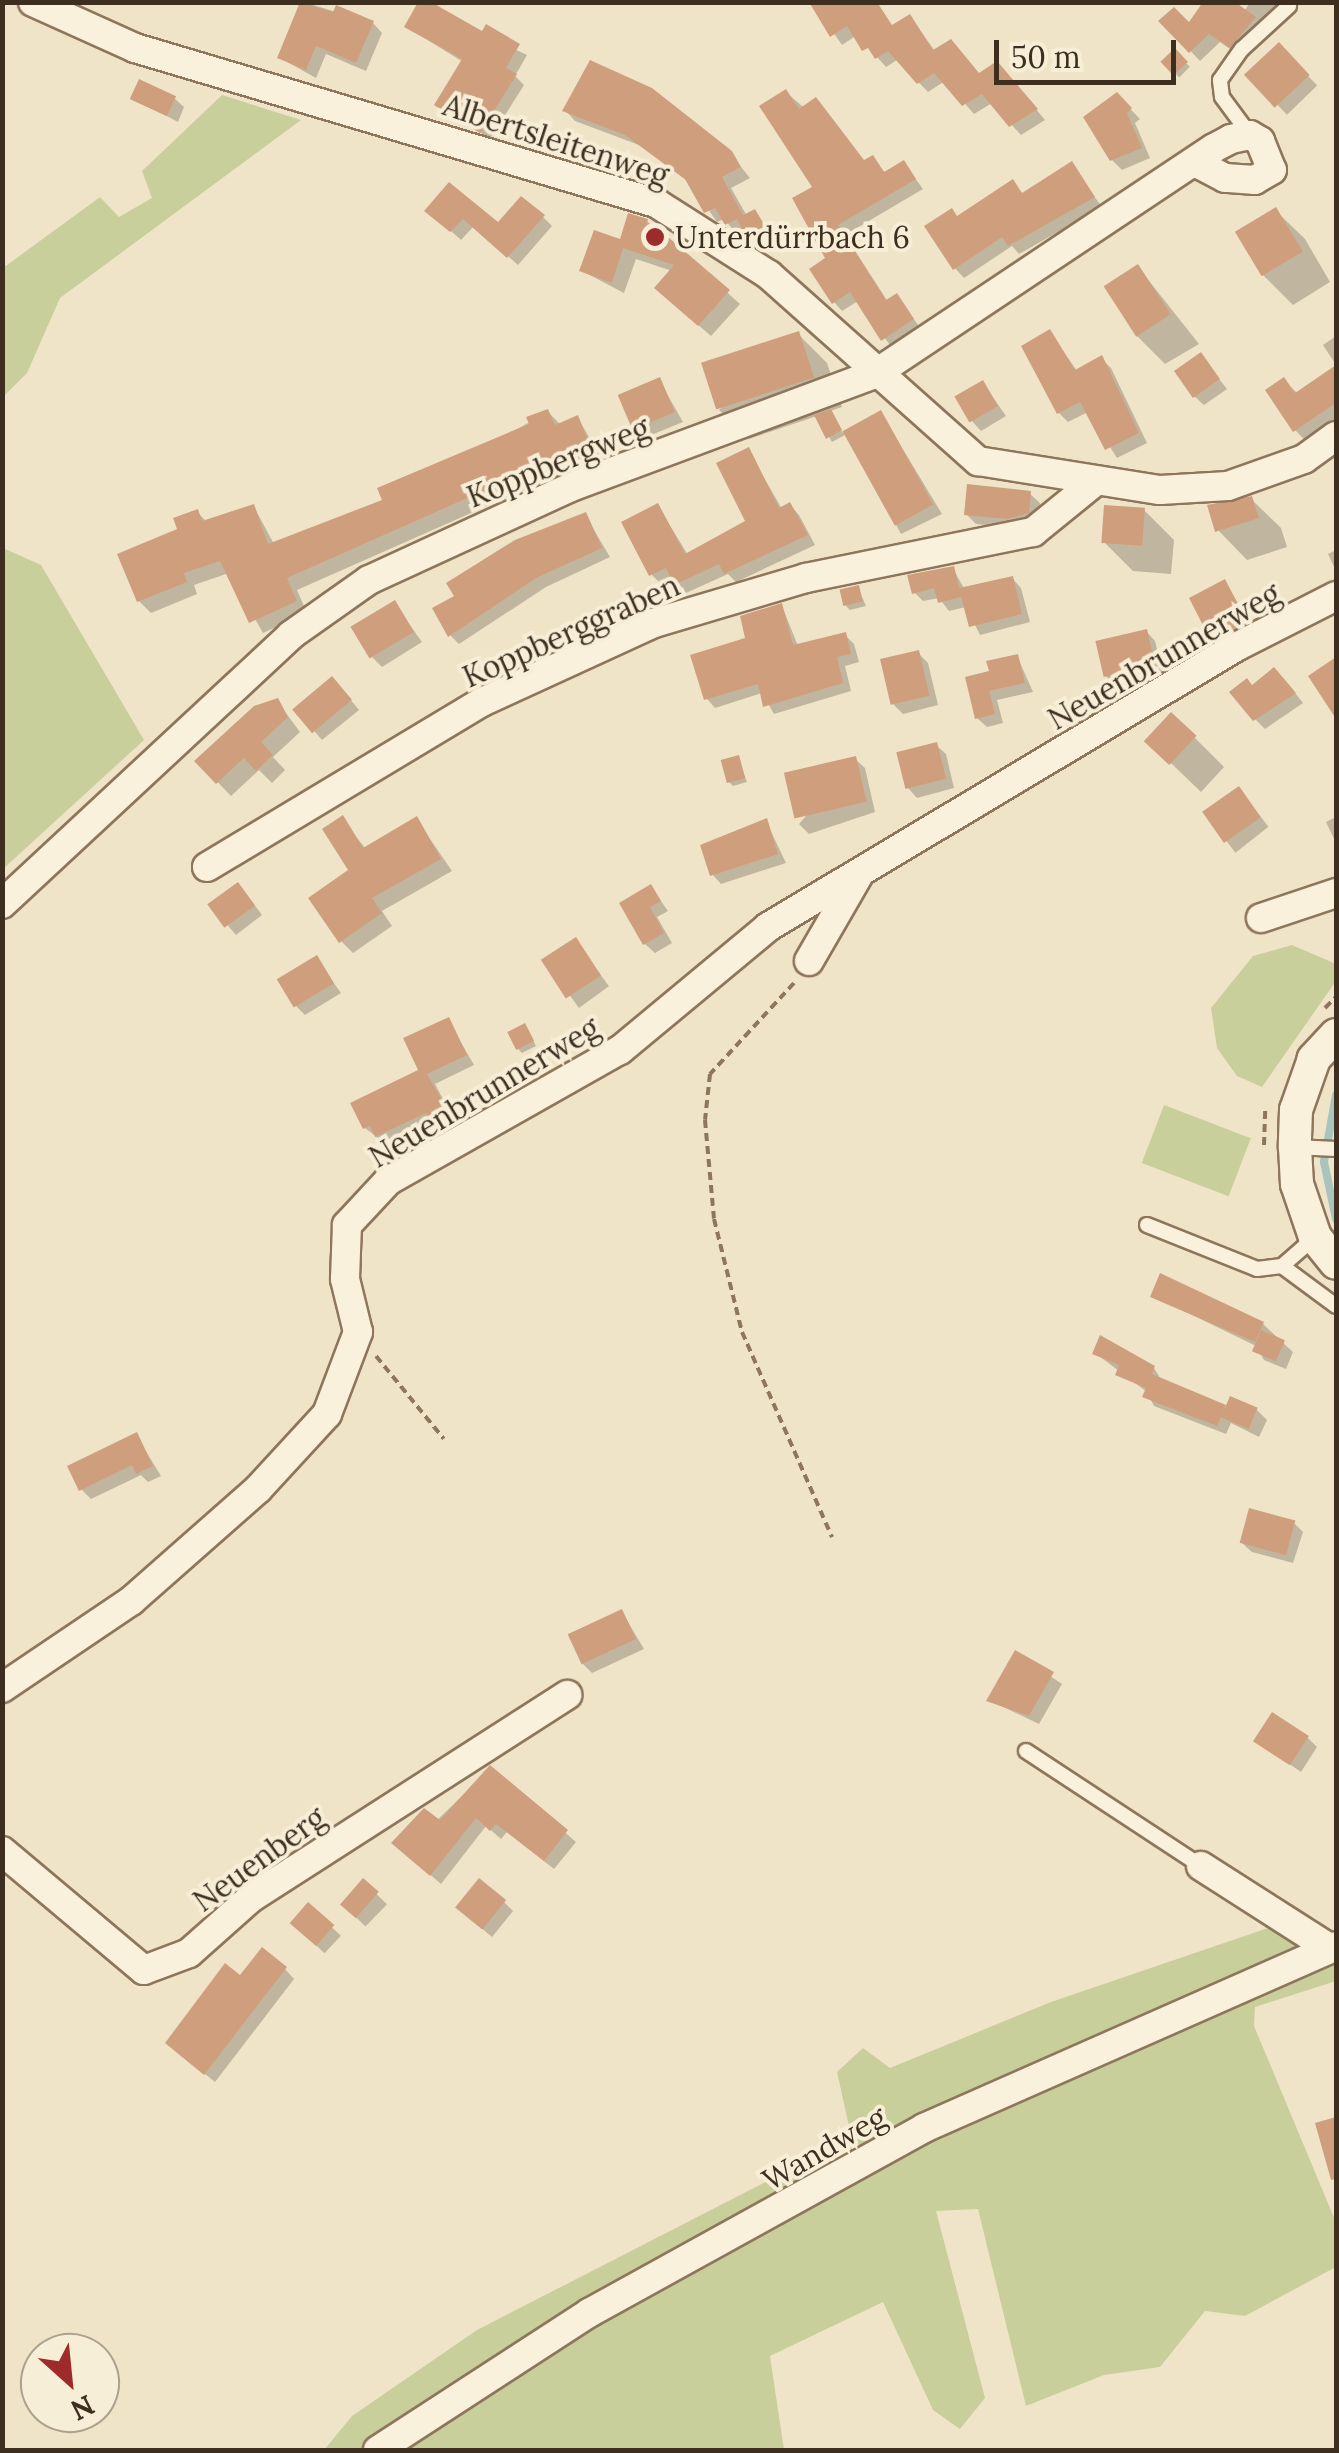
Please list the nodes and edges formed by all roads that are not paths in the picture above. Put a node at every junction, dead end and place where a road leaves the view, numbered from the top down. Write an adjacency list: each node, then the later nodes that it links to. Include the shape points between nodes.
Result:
1 (33, 2): 5 (street, Albertsleitenweg, via 135,48 656,203 769,275)
2 (1289, 6): 3 (lane, via 1242,49 1220,80 1222,98)
3 (1250, 135): 4 (street, Koppbergweg, via 1231,138); 4 (street, via 1272,158 1272,170 1255,180 1212,174)
4 (1194, 162): 5 (street, Koppbergweg)
5 (875, 374): 7 (street, Albertsleitenweg, via 978,461); 12 (street, Koppbergweg, via 570,487 369,580 291,635)
6 (1336, 436): 7 (street, Albertsleitenweg, via 1304,459 1228,486 1160,490)
7 (1096, 481): 9 (street, Koppberggraben, via 1033,532 824,574 654,623 482,702)
8 (1336, 596): 10 (street, Neuenbrunnerweg, via 1236,647)
9 (207, 866)
10 (861, 870): 14 (street); 22 (street, Neuenbrunnerweg, via 768,927 620,1050 388,1181 347,1226 345,1279 358,1332 327,1414 258,1489 131,1600)
11 (1336, 893): 13 (street)
12 (2, 904)
13 (1262, 918)
14 (808, 961)
15 (1336, 1035): 16 (street, via 1308,1076 1296,1110)
16 (1318, 1148): 18 (street, via 1297,1184)
17 (1147, 1225): 20 (lane, via 1257,1269)
18 (1315, 1237): 19 (street); 20 (lane)
19 (1336, 1264)
20 (1282, 1266): 21 (lane)
21 (1336, 1306)
22 (2, 1688)
23 (567, 1694): 25 (street, Neuenberg, via 250,1898 189,1953 144,1970)
24 (1026, 1751): 26 (lane)
25 (2, 1851)
26 (1200, 1866): 27 (street, Wandweg)
27 (1333, 1947): 28 (street, Wandweg, via 924,2128 589,2313)
28 (378, 2450)

